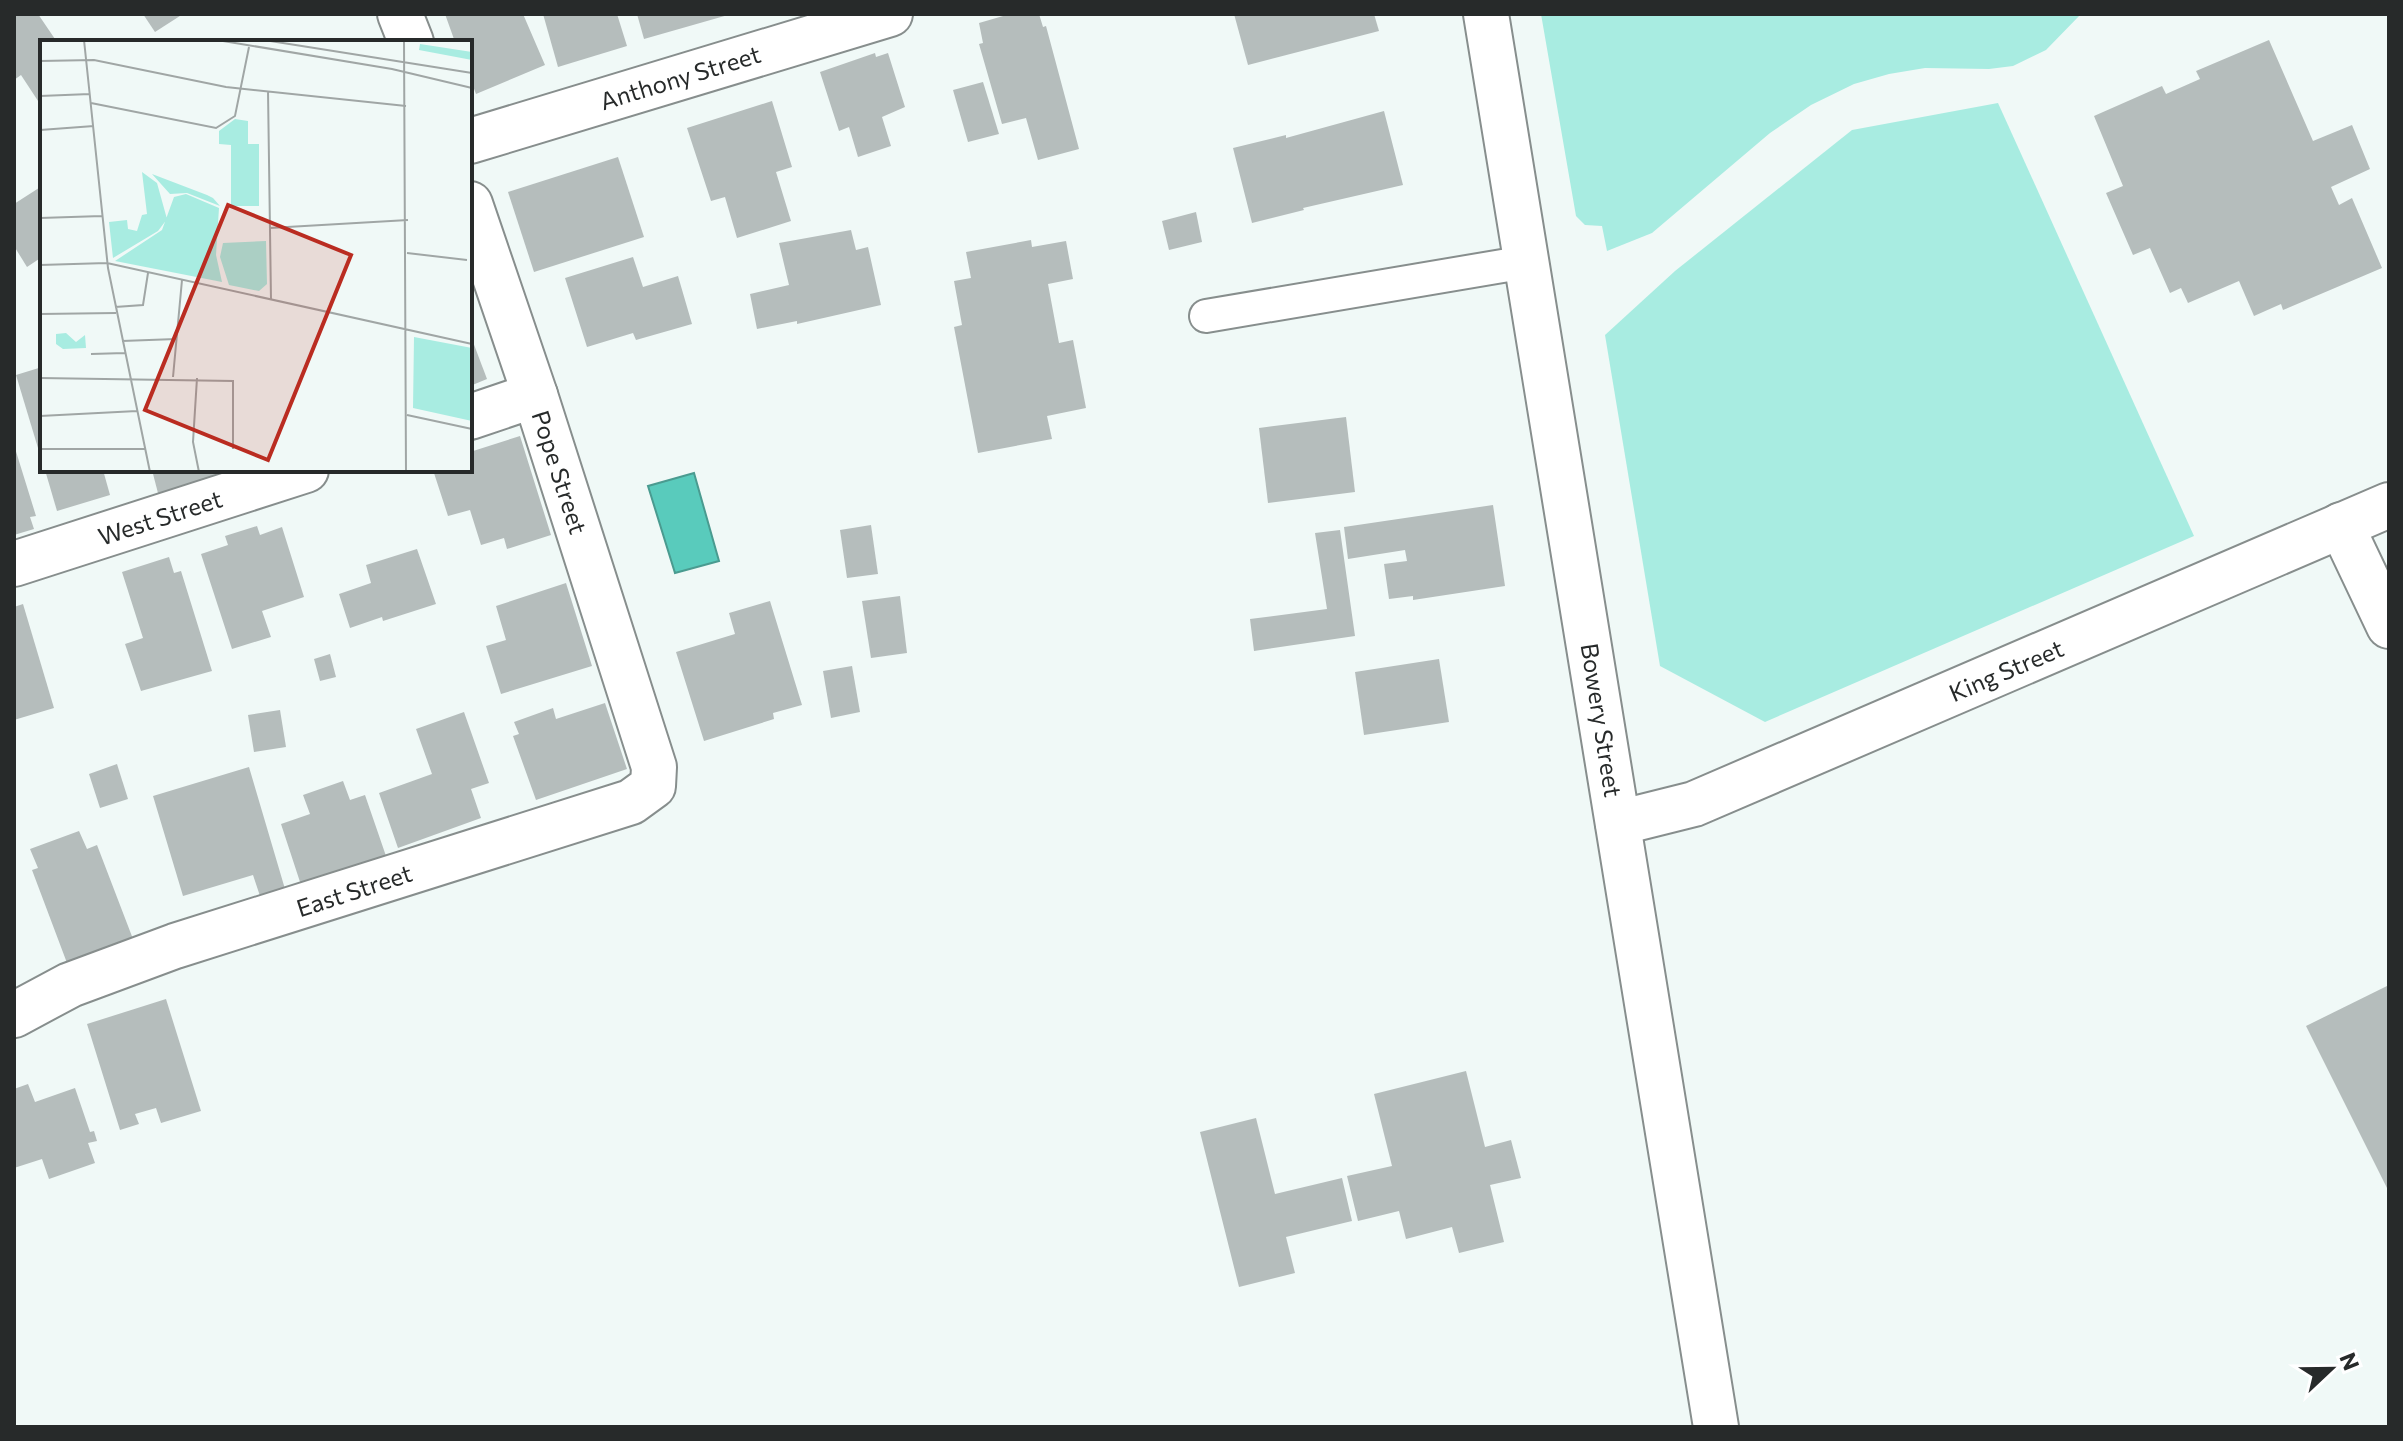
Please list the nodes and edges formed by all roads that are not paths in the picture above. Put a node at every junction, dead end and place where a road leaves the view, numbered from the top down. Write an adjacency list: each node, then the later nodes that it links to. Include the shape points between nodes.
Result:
1 (400, 14): 5 (street)
2 (890, 14): 4 (street, Anthony Street)
3 (1486, 14): 8 (street, Bowery Street)
4 (842, 21): 6 (street, Anthony Street)
5 (410, 40)
6 (472, 140)
7 (472, 210): 10 (street, Pope Street)
8 (1526, 262): 9 (lane); 18 (street, Bowery Street)
9 (1206, 316)
10 (535, 395): 11 (street); 17 (street, Pope Street)
11 (472, 416)
12 (300, 472): 15 (street, West Street)
13 (2389, 505): 14 (street, King Street)
14 (2341, 525): 16 (street); 18 (street, King Street, via 1694,804)
15 (14, 564)
16 (2389, 626)
17 (646, 742): 19 (street, East Street, via 653,786 631,802 175,946 70,985)
18 (1618, 823): 20 (street, Bowery Street)
19 (14, 1015)
20 (1716, 1427)

